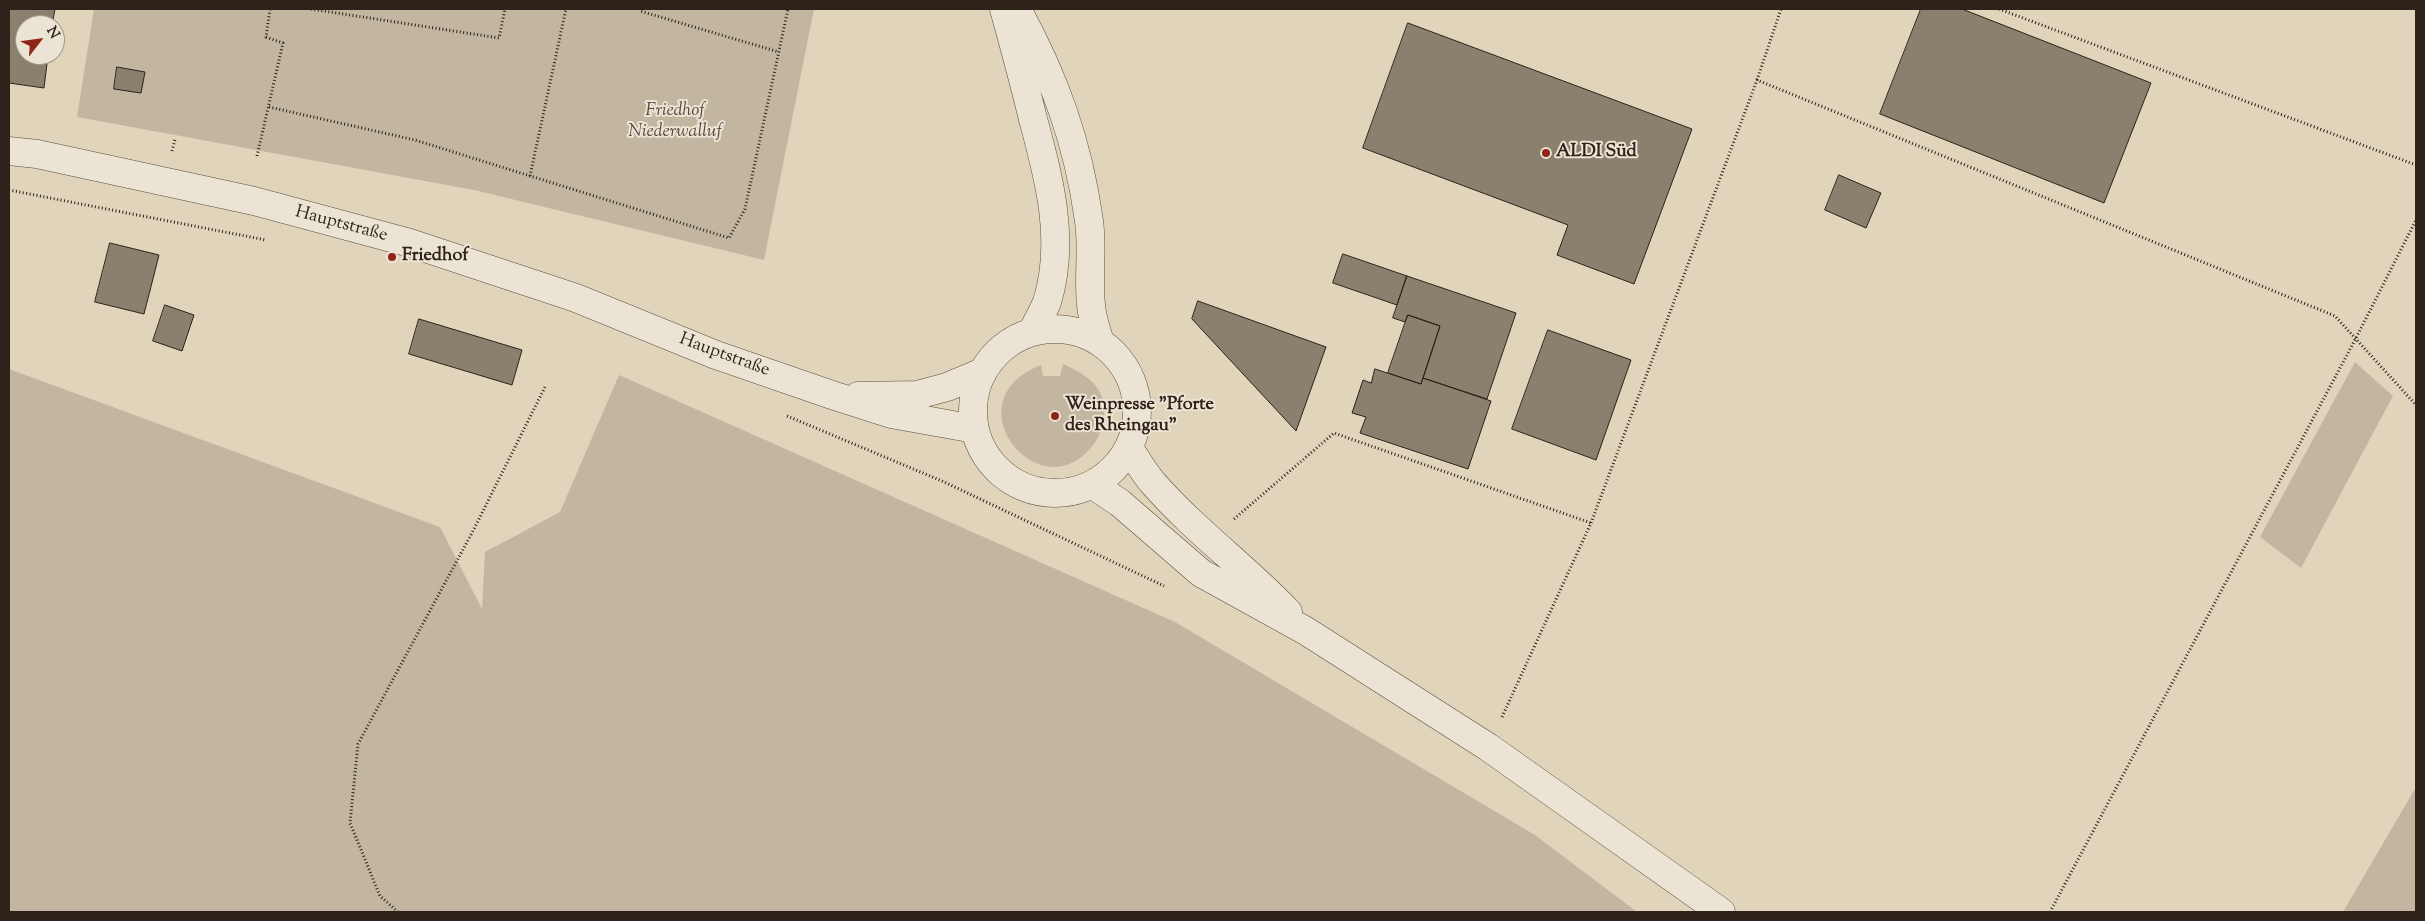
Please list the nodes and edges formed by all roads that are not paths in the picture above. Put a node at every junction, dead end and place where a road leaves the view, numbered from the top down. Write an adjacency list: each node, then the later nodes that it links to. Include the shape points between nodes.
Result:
1 (1004, 9): 4 (street, via 1049,180 1054,212 1052,276 1046,302)
2 (1017, 9): 5 (street, via 1053,79 1081,172 1092,253 1090,303)
3 (9, 151): 7 (street, Hauptstraße, via 37,154 254,201 410,243 576,298 716,355)
4 (1032, 332): 5 (street, via 1071,331); 6 (street, via 1003,347)
5 (1100, 342): 9 (street, via 1116,355 1135,389 1136,429)
6 (983, 372): 7 (street, Hauptstraße, via 917,395); 8 (street, via 974,400)
7 (832, 395): 8 (street, Hauptstraße, via 891,414)
8 (975, 428): 10 (street, via 991,462 1020,486 1057,494 1076,492)
9 (1129, 448): 10 (street, via 1120,463); 11 (street, via 1151,482 1179,511 1258,580)
10 (1093, 485): 11 (street, via 1120,503 1201,573)
11 (1306, 631): 12 (street, via 1488,747)
12 (1721, 912)

